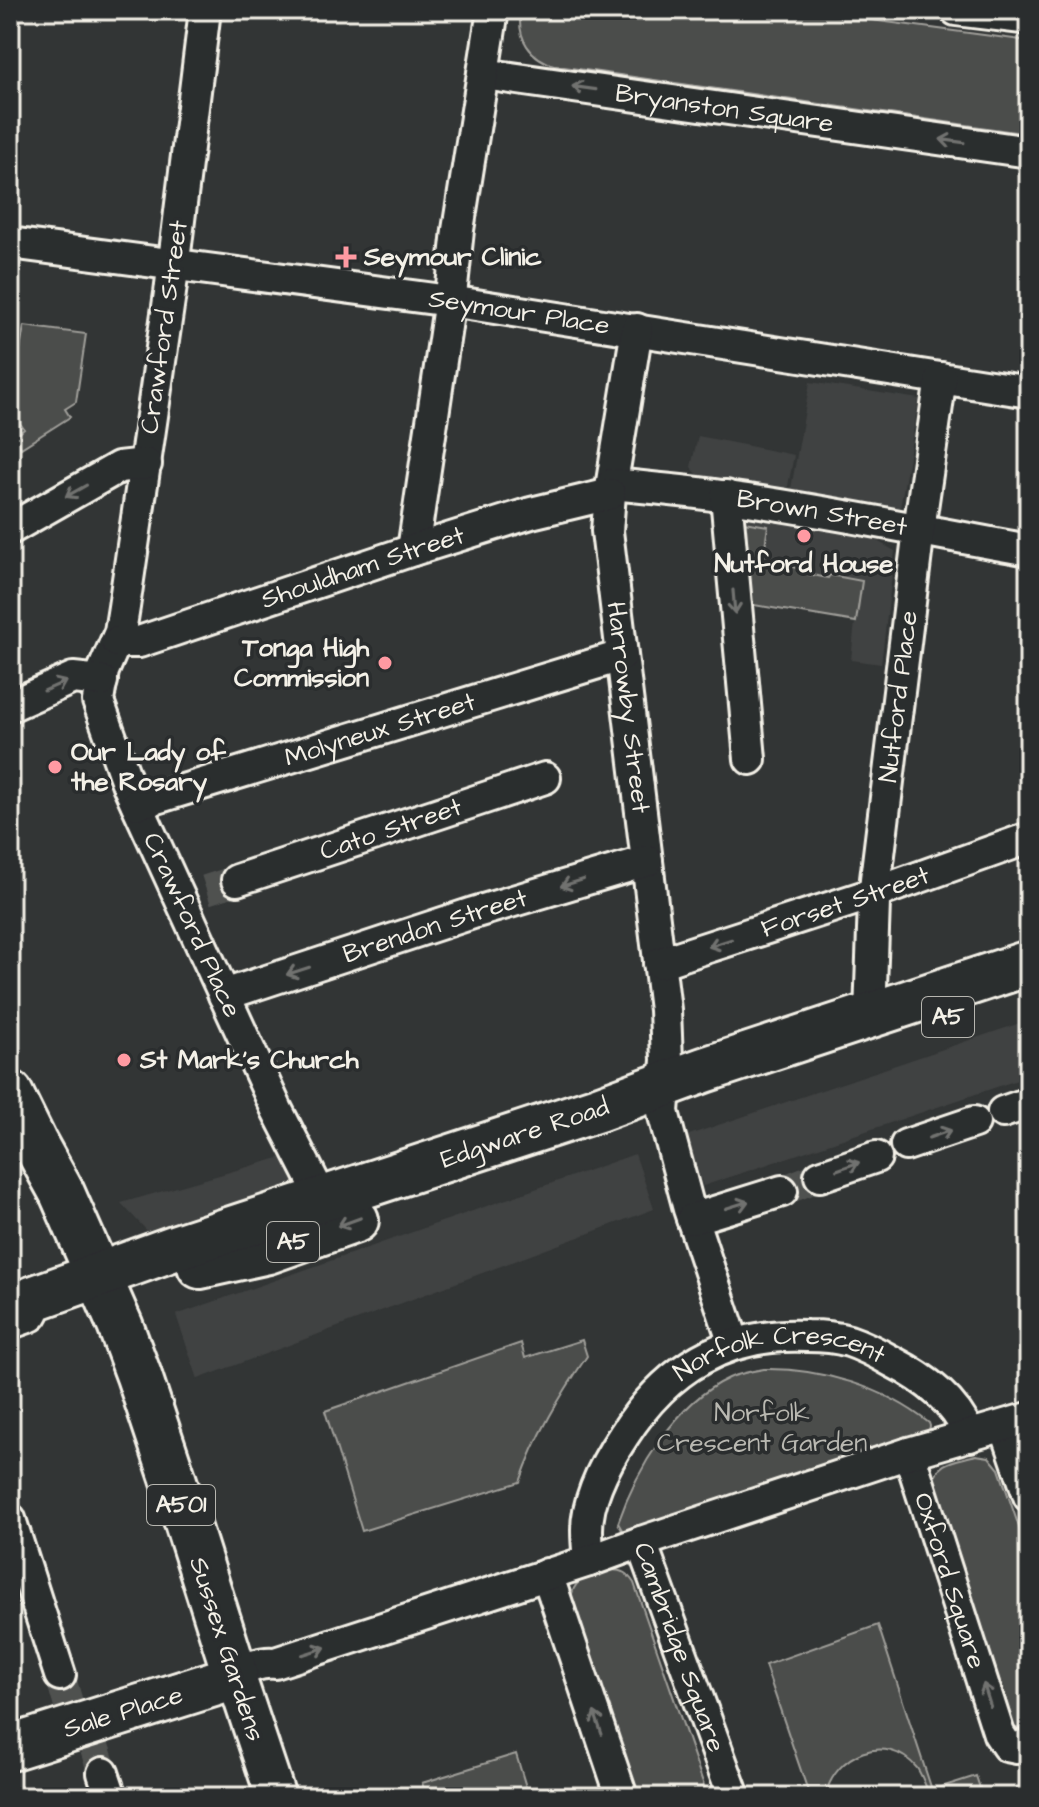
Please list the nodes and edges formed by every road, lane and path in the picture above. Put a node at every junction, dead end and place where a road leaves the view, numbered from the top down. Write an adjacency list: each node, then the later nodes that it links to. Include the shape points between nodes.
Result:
1 (205, 10): 8 (street, Crawford Street)
2 (493, 10): 5 (street)
3 (956, 10): 4 (street)
4 (1029, 19)
5 (483, 74): 6 (street, Bryanston Square, one-way to 5); 9 (street)
6 (1029, 152)
7 (10, 243): 8 (street, Seymour Place)
8 (174, 265): 9 (street, Seymour Place); 13 (street, Crawford Street)
9 (450, 301): 10 (street, Seymour Place); 18 (street)
10 (637, 329): 11 (street, Seymour Place); 14 (street, Harrowby Street)
11 (941, 378): 12 (street, Seymour Place); 17 (street, Nutford Place)
12 (1029, 392)
13 (146, 464): 16 (street, one-way to 16, via 119,467); 20 (street, Crawford Street)
14 (611, 489): 15 (street, Brown Street); 18 (street, Shouldham Street); 21 (street, Harrowby Street, via 607,531)
15 (726, 496): 17 (street, Brown Street); 24 (street, one-way to 24)
16 (10, 529)
17 (919, 529): 19 (street, Brown Street); 30 (street, Nutford Place)
18 (413, 550): 20 (street, Shouldham Street, via 139,642)
19 (1029, 550)
20 (117, 642): 22 (street, Crawford Place)
21 (621, 656): 26 (street, Molyneux Street); 28 (street, Harrowby Street)
22 (102, 681): 23 (street, one-way to 22, via 73,678); 26 (street, Crawford Place, via 98,701)
23 (10, 706)
24 (750, 759)
25 (545, 778): 29 (street, Cato Street)
26 (137, 804): 34 (street, Crawford Place, via 193,895)
27 (1029, 838): 30 (street, Forset Street)
28 (647, 867): 31 (street, Harrowby Street); 34 (street, Brendon Street, one-way to 34, via 473,913)
29 (237, 880)
30 (875, 893): 31 (street, Forset Street, one-way to 31); 35 (street, Nutford Place)
31 (659, 963): 37 (street, Harrowby Street, via 667,1039)
32 (1029, 963): 35 (highway, Edgware Road / A5)
33 (1029, 989): 37 (highway, Edgware Road / A5, via 866,1046)
34 (224, 995): 44 (street, Crawford Place)
35 (870, 1015): 37 (highway, Edgware Road / A5, via 717,1066)
36 (10, 1093): 40 (highway, A501)
37 (665, 1098): 44 (highway, Edgware Road / A5); 45 (street, Harrowby Street); 46 (highway, Edgware Road / A5, one-way to 46, via 268,1251)
38 (974, 1122): 39 (street, one-way to 38)
39 (906, 1145)
40 (22, 1147): 46 (highway, A501, via 62,1193)
41 (876, 1157): 42 (street, one-way to 41)
42 (820, 1176)
43 (782, 1191): 45 (street, one-way to 43)
44 (323, 1200): 46 (highway, Edgware Road / A5, via 177,1247)
45 (690, 1214): 48 (street, Harrowby Street)
46 (102, 1285): 47 (highway, Edgware Road / A5, via 37,1316); 57 (highway, Sussex Gardens / A501, via 139,1376)
47 (19, 1313)
48 (734, 1344): 50 (street, Norfolk Crescent, via 779,1335 846,1340 923,1380 954,1407); 55 (street, Norfolk Crescent, via 685,1368 663,1385 633,1422 591,1502)
49 (1017, 1422): 50 (street); 52 (street)
50 (970, 1436): 51 (street)
51 (909, 1453): 54 (street); 59 (street, Oxford Square, one-way to 51, via 1007,1746 999,1734)
52 (1029, 1496)
53 (10, 1519): 58 (street)
54 (641, 1542): 55 (street, Cambridge Square); 64 (street, Cambridge Square)
55 (589, 1561): 56 (street, Cambridge Square)
56 (547, 1574): 57 (street, one-way to 56); 63 (street, one-way to 56)
57 (235, 1674): 60 (highway, Sale Place); 62 (main road, Sussex Gardens)
58 (60, 1675)
59 (1029, 1744)
60 (90, 1746): 61 (highway, Sale Place)
61 (10, 1748)
62 (276, 1797)
63 (622, 1797)
64 (734, 1797)

